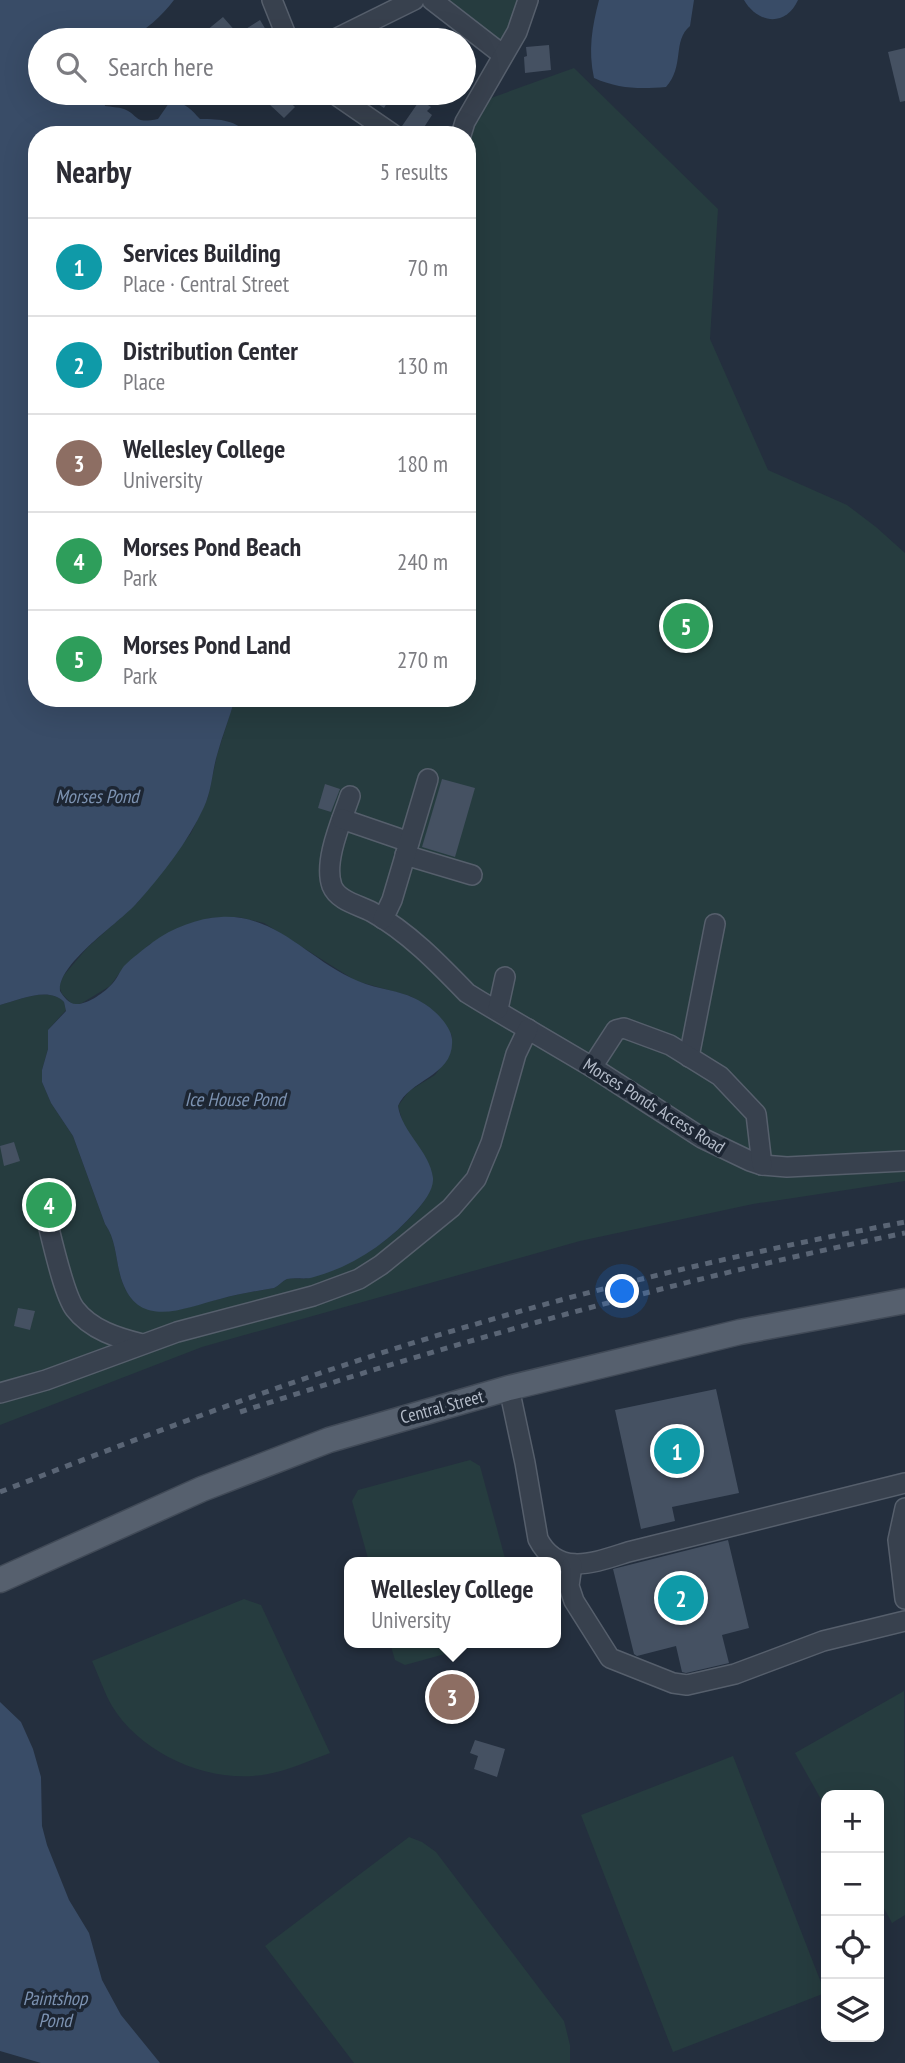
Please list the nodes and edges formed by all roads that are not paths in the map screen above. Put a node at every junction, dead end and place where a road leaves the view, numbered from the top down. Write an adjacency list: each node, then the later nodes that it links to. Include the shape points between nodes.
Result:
1 (272, 0): 5 (street)
2 (414, 0): 6 (street)
3 (432, 0): 7 (street)
4 (528, 0): 9 (street)
5 (283, 28)
6 (357, 28)
7 (468, 28)
8 (476, 34): 9 (street)
9 (503, 55): 10 (street)
10 (476, 103)
11 (350, 105): 13 (street)
12 (475, 105): 14 (street)
13 (381, 126)
14 (463, 126)
15 (428, 779): 18 (street)
16 (350, 796): 17 (street)
17 (342, 818): 18 (street); 20 (street, Morses Ponds Access Road, via 332,856 333,889)
18 (407, 848): 19 (street); 20 (street)
19 (472, 874)
20 (383, 919): 23 (street, Morses Ponds Access Road, via 467,993)
21 (715, 924): 25 (street)
22 (505, 977): 23 (street)
23 (498, 1009): 24 (street, Morses Ponds Access Road)
24 (528, 1029): 26 (street, Morses Ponds Access Road); 31 (street, via 476,1179 451,1208 392,1257 359,1279 328,1291)
25 (689, 1057): 26 (street, via 624,1028 617,1030); 28 (street, via 720,1076 756,1114)
26 (592, 1067): 28 (street, Morses Ponds Access Road, via 719,1147)
27 (905, 1161): 28 (street, Morses Ponds Access Road)
28 (762, 1165)
29 (42, 1200): 31 (street, via 74,1308 104,1331)
30 (905, 1301): 32 (main road, Central Street, via 740,1332)
31 (142, 1344): 33 (street)
32 (509, 1388): 36 (street, via 538,1539 542,1549); 39 (main road, Central Street, via 367,1428 269,1462)
33 (0, 1392)
34 (905, 1483): 38 (street)
35 (905, 1508): 40 (street, via 898,1540)
36 (554, 1557)
37 (561, 1561): 38 (street)
38 (572, 1565): 41 (street, via 569,1586 574,1601 610,1658 673,1683 687,1685 735,1674 823,1641)
39 (0, 1580)
40 (905, 1599)
41 (905, 1621)

